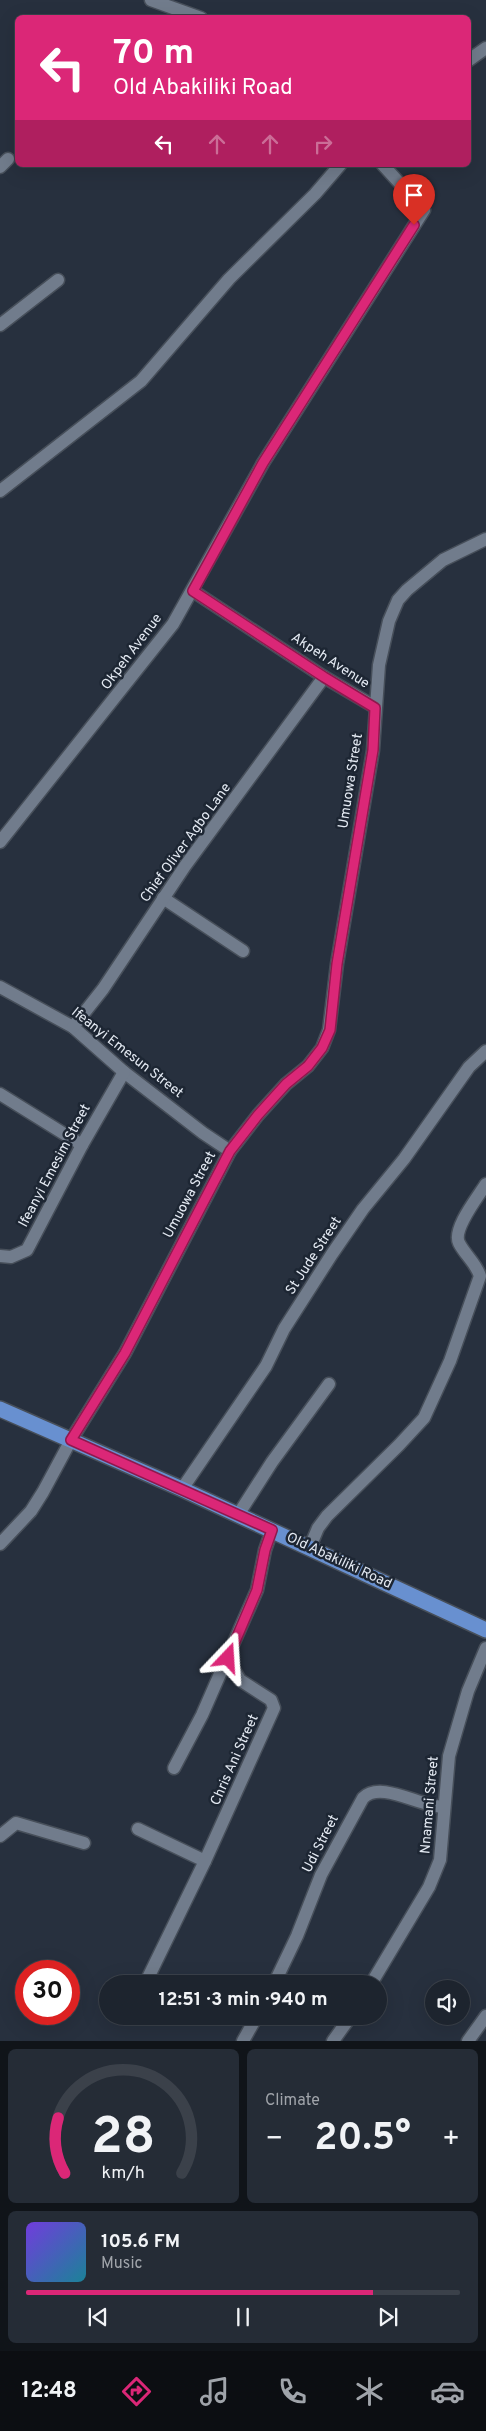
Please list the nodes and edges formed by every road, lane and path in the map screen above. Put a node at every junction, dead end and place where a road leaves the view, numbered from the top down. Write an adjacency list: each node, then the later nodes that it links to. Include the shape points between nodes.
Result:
1 (151, 0): 2 (street)
2 (193, 15)
3 (486, 48): 4 (street)
4 (471, 59)
5 (338, 167): 9 (street, via 229,279 141,381)
6 (385, 167): 11 (street, Okpeh Avenue, via 424,210 263,463)
7 (58, 280): 8 (street)
8 (0, 325)
9 (0, 492)
10 (486, 539): 13 (street, Umuowa Street, via 443,560 398,600 379,666)
11 (193, 591): 12 (street, Akpeh Avenue); 14 (street, Okpeh Avenue, via 151,655)
12 (324, 677): 13 (street, Akpeh Avenue); 15 (street, Chief Oliver Agbo Lane)
13 (375, 708): 23 (street, Umuowa Street, via 373,750 337,964 330,1030 322,1048 308,1066 275,1096)
14 (0, 842)
15 (163, 898): 16 (street); 18 (street, Chief Oliver Agbo Lane, via 103,989)
16 (243, 951)
17 (0, 987): 18 (street, Ifeanyi Emesun Street)
18 (73, 1027): 20 (street, Ifeanyi Emesun Street)
19 (486, 1052): 29 (street, St Jude Street, via 469,1067 404,1159 363,1209 284,1329 266,1366)
20 (124, 1072): 22 (street, Ifeanyi Emesim Street); 23 (street, Ifeanyi Emesun Street)
21 (0, 1094): 22 (street)
22 (82, 1145): 25 (street, Ifeanyi Emesim Street, via 27,1250 11,1257)
23 (230, 1151): 28 (street, Umuowa Street, via 125,1353)
24 (486, 1184): 33 (street, via 458,1229 458,1241 480,1276 436,1395 424,1418 399,1446 327,1516)
25 (0, 1256)
26 (329, 1384): 30 (street)
27 (0, 1409): 28 (main road, Old Abakiliki Road)
28 (71, 1440): 29 (main road, Old Abakiliki Road); 32 (street, Umuowa Street, via 31,1511)
29 (182, 1489): 30 (main road, Old Abakiliki Road)
30 (238, 1515): 31 (main road, Old Abakiliki Road)
31 (272, 1530): 33 (main road, Old Abakiliki Road); 36 (street, via 257,1590)
32 (0, 1544)
33 (310, 1547): 34 (main road, Old Abakiliki Road)
34 (486, 1630)
35 (486, 1648): 38 (street, Nnamani Street, via 454,1733 446,1767)
36 (228, 1658): 37 (street); 42 (street, Chris Ani Street, via 240,1680 271,1700 274,1708)
37 (174, 1768)
38 (444, 1807): 44 (street, Udi Street, via 420,1803 383,1790 363,1798 321,1875); 45 (street, Nnamani Street, via 443,1846 434,1875)
39 (138, 1829): 42 (street)
40 (0, 1836): 41 (street, via 16,1823)
41 (84, 1843)
42 (205, 1861): 43 (street, Chris Ani Street)
43 (149, 1975)
44 (279, 1975)
45 (377, 1975)
46 (486, 2016): 51 (street)
47 (252, 2025): 49 (street)
48 (345, 2025): 50 (street)
49 (244, 2041)
50 (333, 2041)
51 (468, 2041)

